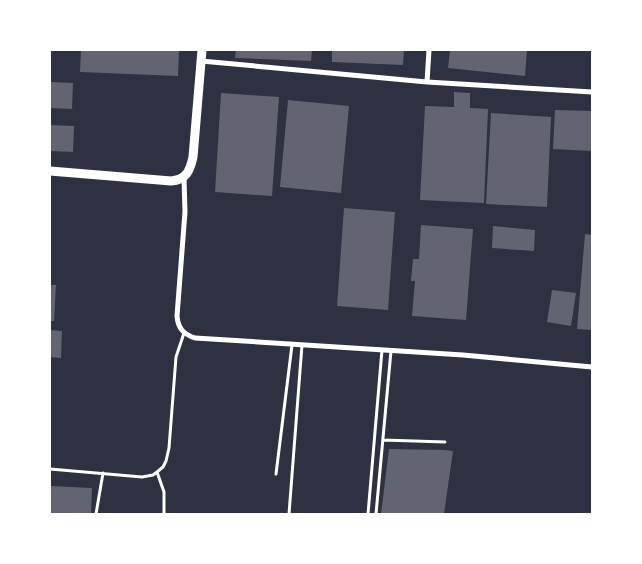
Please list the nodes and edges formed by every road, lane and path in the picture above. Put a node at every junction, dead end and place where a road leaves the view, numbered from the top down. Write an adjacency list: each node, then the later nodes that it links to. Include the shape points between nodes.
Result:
1 (202, 50): 3 (street)
2 (428, 50): 4 (street)
3 (201, 61): 4 (street); 7 (street, via 193,157)
4 (426, 82): 5 (street)
5 (592, 92)
6 (50, 171): 7 (street, via 170,181)
7 (184, 178): 8 (street, via 185,212 177,316)
8 (184, 333): 9 (street, via 195,338); 17 (lane, via 176,357 167,454 163,467)
9 (292, 344): 10 (street); 19 (lane)
10 (302, 345): 11 (street); 22 (lane)
11 (382, 350): 12 (street); 23 (lane)
12 (390, 351): 13 (street); 14 (lane)
13 (592, 367)
14 (383, 440): 15 (lane); 24 (lane)
15 (445, 442)
16 (50, 469): 18 (lane)
17 (157, 472): 18 (lane, via 142,477); 21 (lane, via 164,492)
18 (103, 473): 20 (lane)
19 (276, 474)
20 (96, 514)
21 (164, 514)
22 (289, 514)
23 (368, 514)
24 (376, 514)

